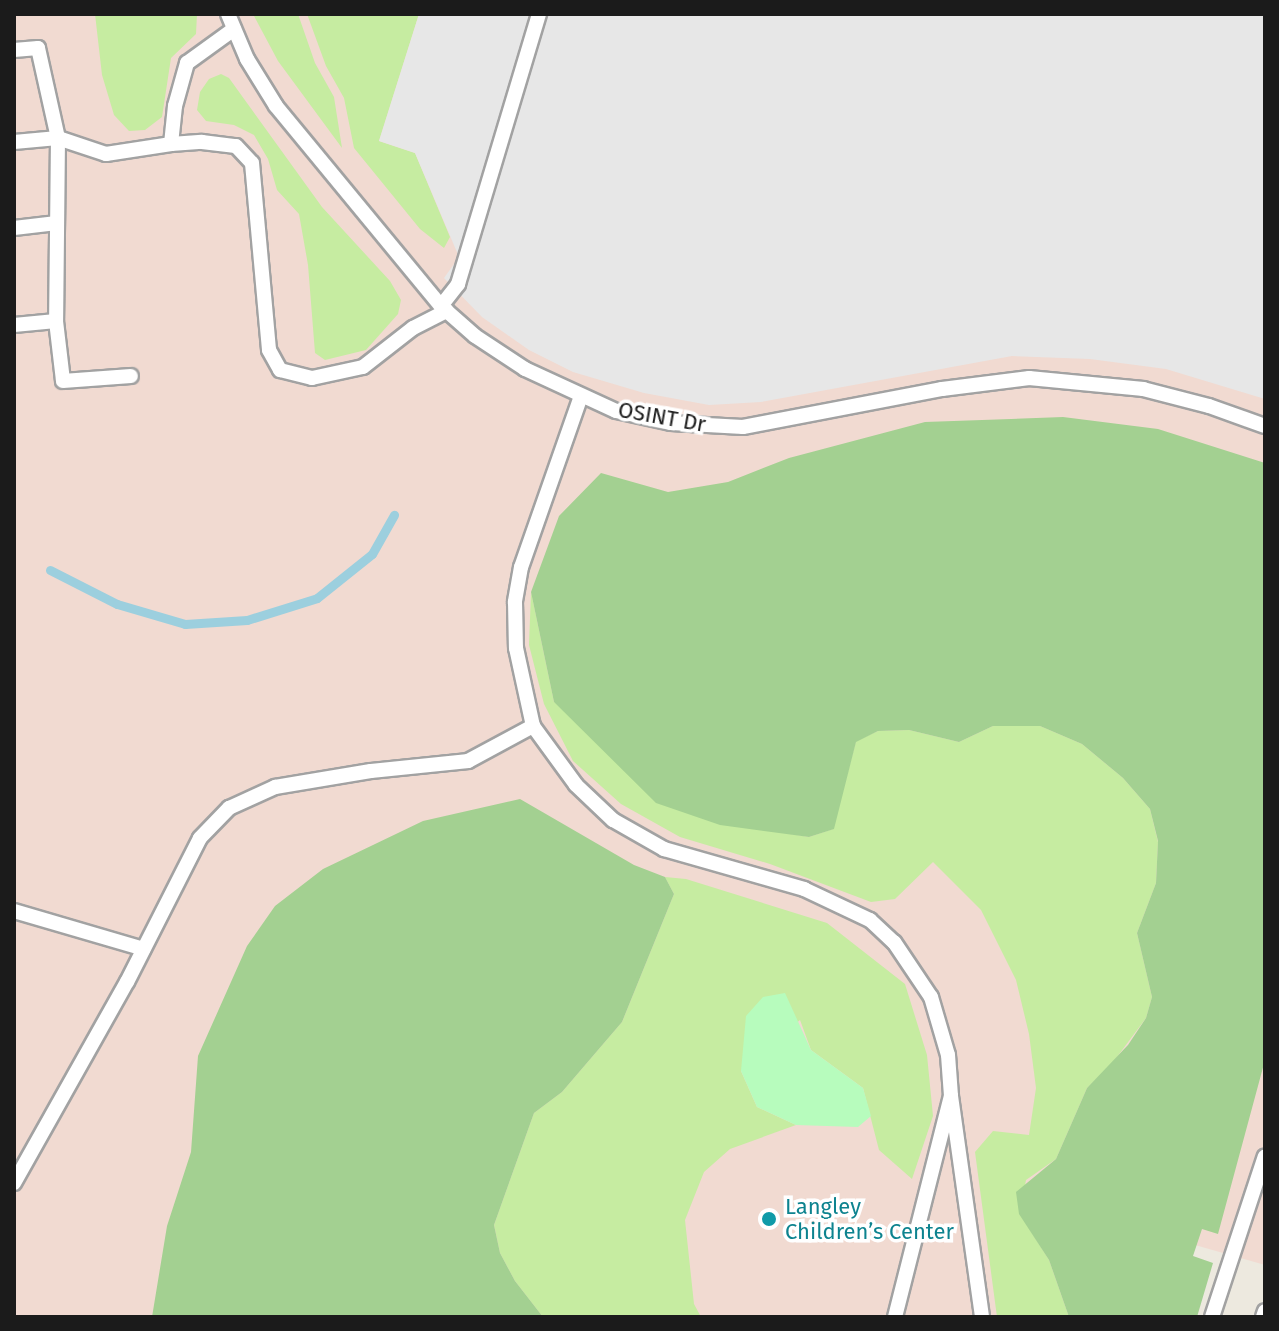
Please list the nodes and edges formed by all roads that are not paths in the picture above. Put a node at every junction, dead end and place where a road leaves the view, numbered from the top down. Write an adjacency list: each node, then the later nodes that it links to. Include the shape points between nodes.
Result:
1 (228, 14): 3 (lane, OSINT Dr)
2 (539, 14): 10 (lane, via 458,284)
3 (234, 29): 7 (lane, via 187,63); 10 (lane, OSINT Dr, via 276,106)
4 (14, 50): 5 (lane, via 38,48)
5 (58, 138): 6 (lane); 7 (lane, via 106,154); 8 (lane)
6 (14, 142)
7 (171, 144): 10 (lane, via 236,146 252,163 269,350 280,370 312,378 363,367)
8 (57, 223): 9 (lane); 11 (lane)
9 (14, 228)
10 (444, 309): 14 (lane, OSINT Dr, via 525,369)
11 (56, 321): 12 (lane); 13 (lane, via 63,381)
12 (14, 325)
13 (131, 376)
14 (581, 396): 15 (lane, OSINT Dr, via 616,411 671,423 743,427 986,381 1084,381 1174,395); 16 (lane, via 521,567 515,602 516,648)
15 (1265, 426)
16 (533, 726): 18 (lane, via 468,761 275,787 229,808 200,838); 19 (lane, via 555,759 613,820 664,849 804,889 870,920 894,942 931,997 948,1055)
17 (14, 911): 18 (lane)
18 (144, 949): 21 (lane)
19 (951, 1096): 23 (lane); 24 (lane)
20 (1265, 1156): 25 (lane)
21 (14, 1183)
22 (1265, 1311): 26 (lane)
23 (895, 1317)
24 (982, 1317)
25 (1212, 1317)
26 (1263, 1317)

